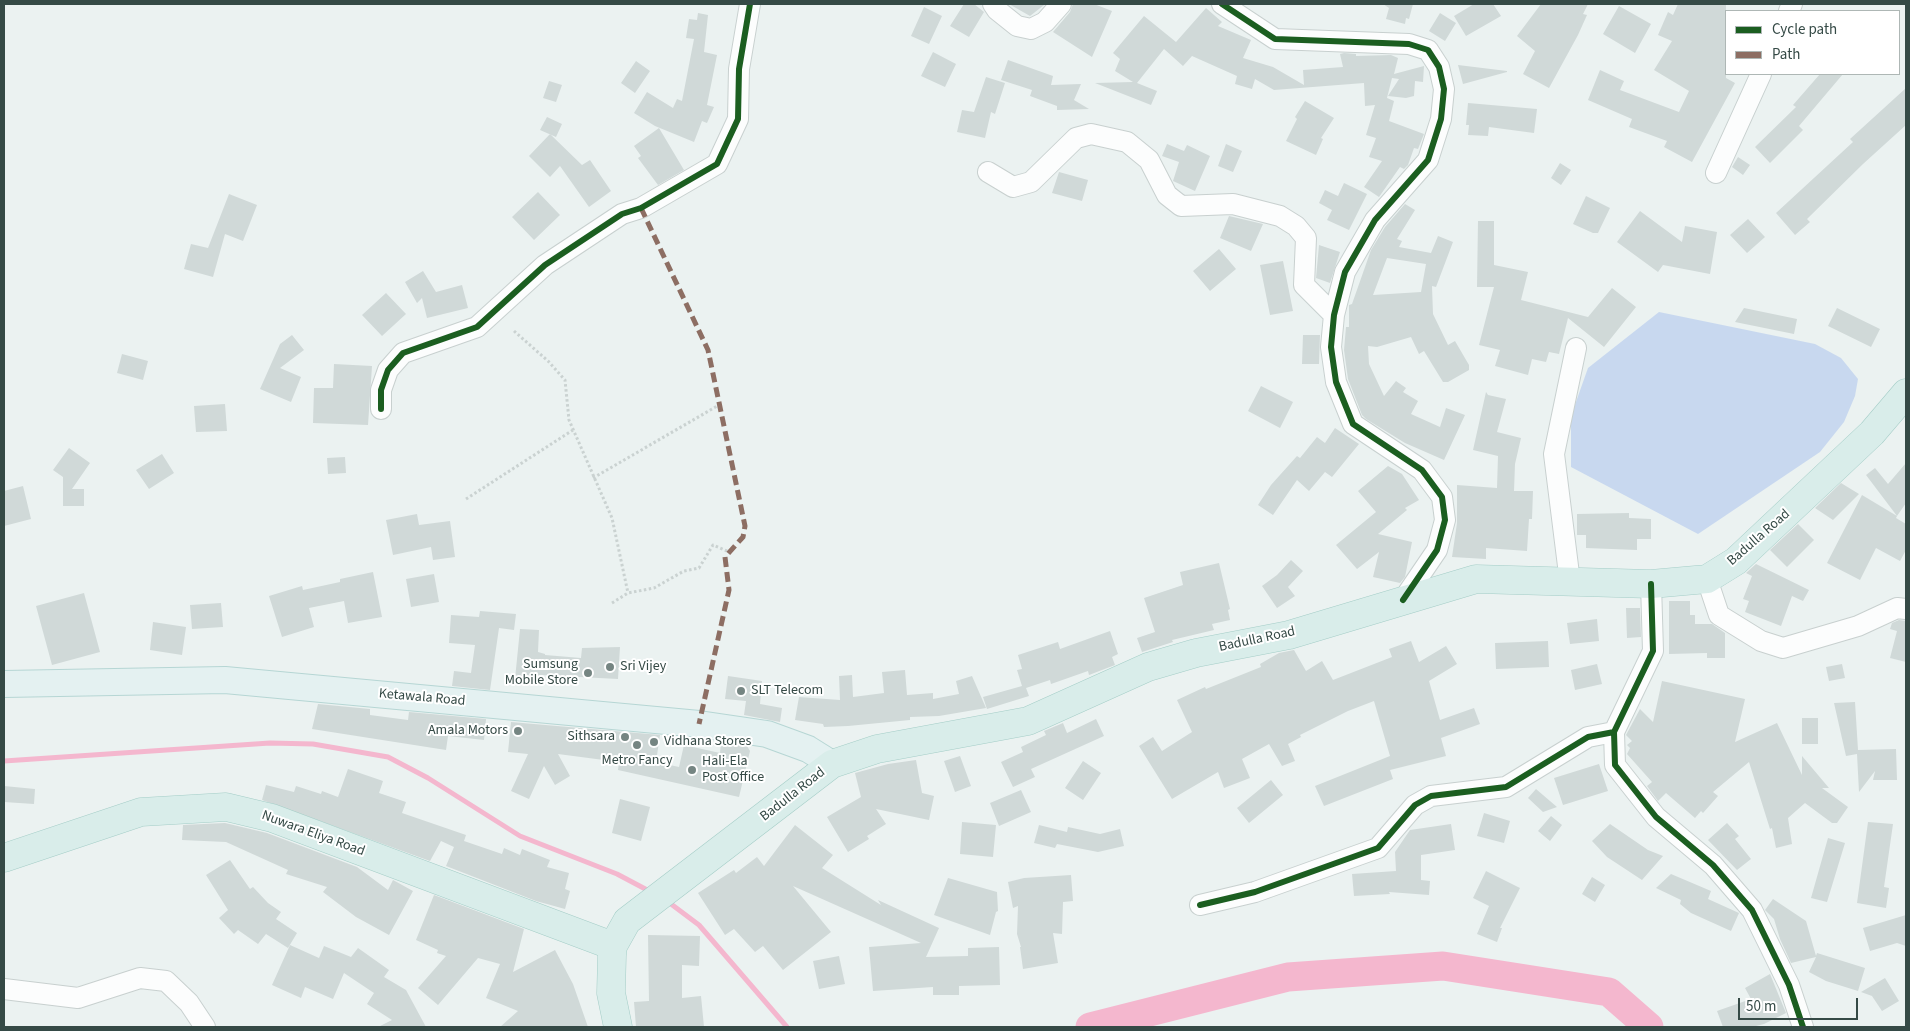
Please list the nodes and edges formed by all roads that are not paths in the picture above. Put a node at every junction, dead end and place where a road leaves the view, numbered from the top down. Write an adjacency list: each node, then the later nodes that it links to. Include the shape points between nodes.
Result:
1 (750, 4): 11 (street, via 739,69 738,119 717,164 641,208 622,214 545,265 477,327 403,353 388,370 381,390)
2 (993, 4): 3 (street, via 1017,26 1031,28 1045,22)
3 (1061, 4)
4 (1222, 4): 8 (street, via 1275,39 1409,44 1428,50 1439,66 1444,89 1442,119 1428,160 1375,220 1345,272)
5 (1761, 75): 7 (street)
6 (988, 172): 8 (street, via 1013,187 1031,182 1076,138 1091,134 1127,142 1149,160 1167,195 1181,206 1233,204 1280,216 1296,226 1306,238 1304,285)
7 (1716, 173)
8 (1334, 315): 15 (street, via 1331,347 1336,382 1353,424 1422,470 1442,497 1445,520 1437,550)
9 (1576, 348): 13 (street, via 1554,454)
10 (1906, 393): 12 (highway, Badulla Road, via 1872,434 1743,554)
11 (381, 409)
12 (1707, 579): 14 (highway, Badulla Road); 16 (street, via 1719,615 1760,642 1783,648 1858,626 1898,608)
13 (1570, 582): 14 (highway, Badulla Road); 15 (highway, Badulla Road, via 1476,580)
14 (1651, 584): 18 (street, via 1653,651)
15 (1402, 600): 19 (highway, Badulla Road, via 1289,635 1196,653 1148,667 1028,721 878,749)
16 (1906, 609)
17 (4, 684): 19 (main road, Ketawala Road, via 226,680 699,724 767,734 808,750)
18 (1614, 732): 21 (street, via 1588,737 1506,787 1431,796 1415,805 1378,848 1255,892); 26 (street, via 1615,765 1656,816 1713,865 1752,910 1789,984)
19 (832, 764): 22 (highway, Badulla Road, via 632,916)
20 (4, 858): 22 (highway, Nuwara Eliya Road, via 140,812 226,807 272,818)
21 (1200, 905)
22 (613, 946): 25 (highway, via 611,993)
23 (4, 989): 24 (street, via 78,998 140,978 166,981 189,1003)
24 (205, 1027)
25 (618, 1027)
26 (1803, 1027)

